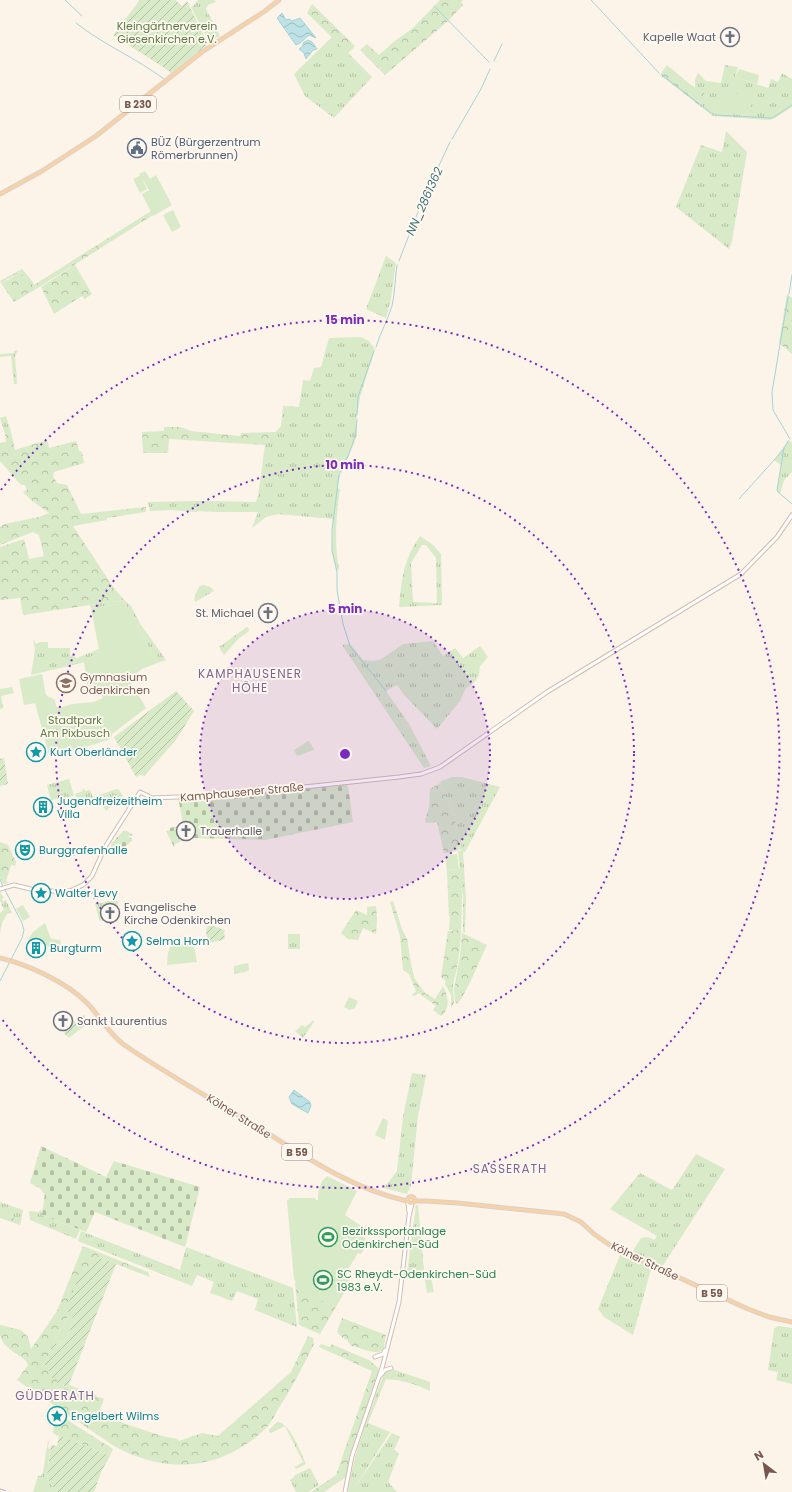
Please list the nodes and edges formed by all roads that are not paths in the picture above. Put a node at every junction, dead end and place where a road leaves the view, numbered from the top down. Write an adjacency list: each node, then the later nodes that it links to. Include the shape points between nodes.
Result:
1 (279, 0): 2 (main road, B 230, via 265,12 217,42 94,138)
2 (0, 194)
3 (792, 515): 4 (main road, Kamphausener Straße, via 778,536 742,574 547,692 450,761 434,769 399,777 229,795 152,798 140,792 106,847 92,876 80,887 70,891 36,890 16,885)
4 (2, 888)
5 (0, 958): 6 (main road, Kölner Straße / B 59, via 50,976 86,1003 112,1035 123,1044 341,1178 390,1198)
6 (408, 1200): 7 (main road, Kölner Straße / B 59); 7 (main road, Kölner Straße / B 59, via 411,1197); 8 (main road)
7 (413, 1201): 8 (main road); 9 (main road, Kölner Straße / B 59, via 564,1214 581,1222 614,1248 751,1310)
8 (409, 1216): 10 (main road, via 400,1295)
9 (792, 1322)
10 (391, 1333): 11 (main road, via 383,1354); 13 (main road)
11 (375, 1357)
12 (391, 1368): 13 (main road)
13 (378, 1377): 14 (main road, via 352,1456)
14 (345, 1492)

